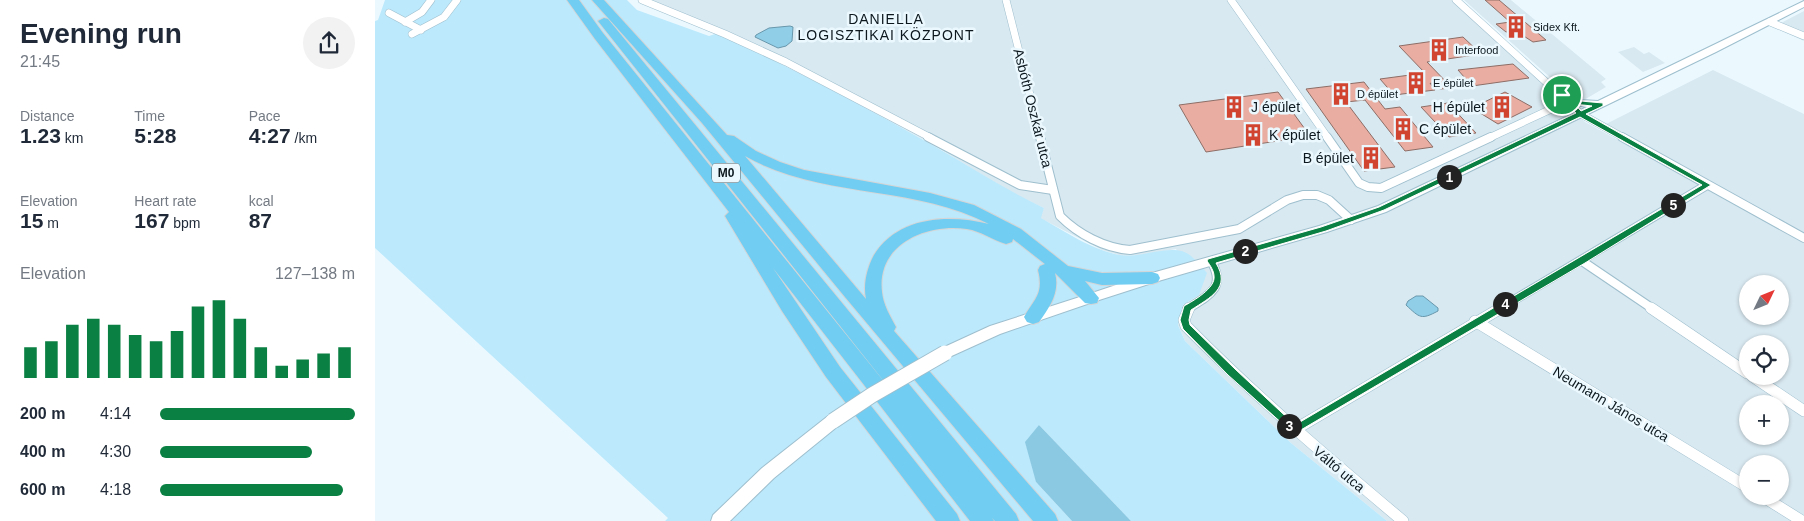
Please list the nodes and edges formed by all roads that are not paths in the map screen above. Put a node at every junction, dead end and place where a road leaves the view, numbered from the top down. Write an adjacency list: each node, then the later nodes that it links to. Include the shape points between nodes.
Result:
1 (431, 0): 12 (street, via 422,12)
2 (457, 0): 14 (street, via 444,17)
3 (573, 0): 24 (highway, M0)
4 (589, 0): 46 (highway, M0)
5 (598, 0): 21 (highway)
6 (642, 0): 23 (street, via 803,71 1020,185)
7 (1006, 0): 23 (street, Asbóth Oszkár utca)
8 (1231, 0): 18 (street, via 1359,183 1368,187 1381,188 1562,104)
9 (1456, 0): 17 (street)
10 (1804, 4): 13 (main road)
11 (389, 13): 12 (street)
12 (405, 22): 14 (street)
13 (1770, 22): 16 (street); 19 (main road)
14 (421, 30): 15 (street)
15 (412, 34)
16 (1804, 36)
17 (1562, 95): 18 (street); 19 (main road, via 1579,103)
18 (1571, 104): 20 (street)
19 (1601, 104): 20 (main road)
20 (1581, 114): 22 (street); 25 (main road)
21 (707, 120): 29 (highway, via 747,152 787,170 930,198 979,212 1010,228); 34 (highway)
22 (1707, 185): 26 (street); 28 (street)
23 (1053, 190): 25 (street, Asbóth Oszkár utca, via 1060,216 1065,222 1115,249 1129,250 1239,229 1287,200 1303,195 1317,195 1329,200)
24 (722, 191): 39 (highway, via 733,218 797,320); 45 (highway, M0)
25 (1351, 220): 27 (main road)
26 (1804, 238)
27 (1211, 261): 30 (main road); 38 (street, Váltó utca, via 1219,274 1218,281 1208,296 1187,309 1186,326)
28 (1582, 261): 33 (street); 35 (street)
29 (1054, 270): 30 (highway, via 1102,279); 31 (highway, via 1083,288); 32 (highway, via 1049,292); 34 (highway, via 999,233 972,223 934,223 904,234 884,252 875,268 873,289 882,319)
30 (1152, 278): 31 (main road)
31 (1091, 298): 32 (main road)
32 (1033, 317): 42 (main road, bridge, via 945,353 872,395 833,421 768,473)
33 (1475, 321): 38 (street); 40 (street, Neumann János utca)
34 (900, 349): 47 (highway)
35 (1739, 368)
36 (1765, 385): 37 (street)
37 (1804, 412)
38 (1294, 430): 48 (street, Váltó utca)
39 (899, 458): 43 (highway); 44 (highway)
40 (1739, 483)
41 (1776, 505): 49 (street)
42 (719, 521)
43 (936, 521)
44 (949, 521)
45 (983, 521)
46 (1008, 521)
47 (1047, 521)
48 (1403, 521)
49 (1801, 521)

